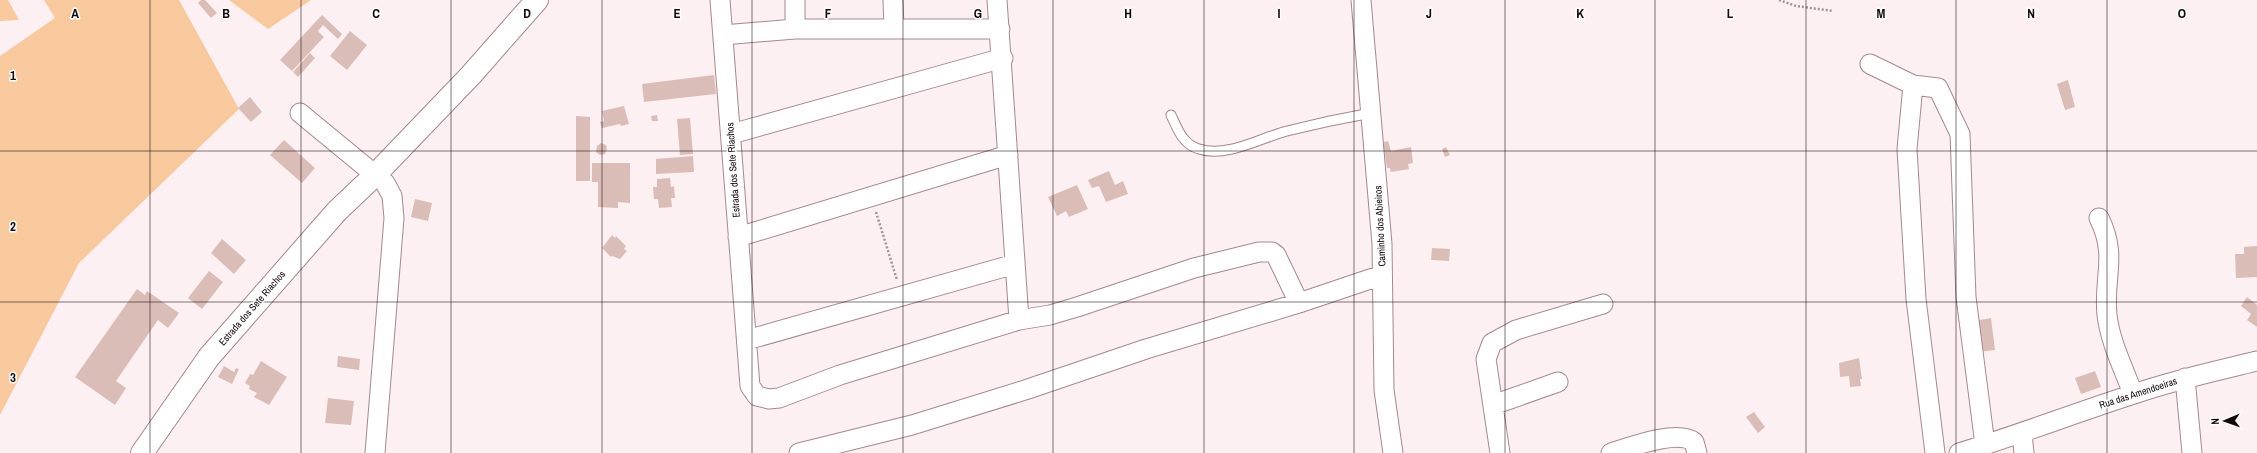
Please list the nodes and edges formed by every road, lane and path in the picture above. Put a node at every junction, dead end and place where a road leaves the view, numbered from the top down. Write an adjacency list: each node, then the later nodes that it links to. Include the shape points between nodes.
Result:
1 (537, 0): 21 (street, Estrada dos Sete Riachos, via 471,75)
2 (720, 0): 12 (street, Estrada dos Sete Riachos)
3 (795, 0): 9 (street)
4 (893, 0): 10 (street)
5 (998, 0): 11 (street)
6 (1361, 0): 17 (street, Caminho dos Abieiros)
7 (1779, 0): 8 (path, via 1796,6)
8 (1833, 11)
9 (795, 29): 10 (street); 12 (street)
10 (894, 29): 11 (street)
11 (1000, 29): 13 (street)
12 (723, 35): 19 (street, Estrada dos Sete Riachos)
13 (1003, 58): 19 (street); 20 (street)
14 (1870, 64): 15 (street)
15 (1913, 85): 38 (street, via 1938,88 1960,134 1966,297); 46 (street, via 1907,149 1915,291)
16 (300, 113): 21 (street)
17 (1371, 113): 18 (lane, via 1286,131 1239,146 1208,151 1190,145 1182,137); 26 (street, Caminho dos Abieiros, via 1382,237)
18 (1171, 115)
19 (731, 134): 24 (street, Estrada dos Sete Riachos)
20 (1008, 155): 22 (street); 25 (street)
21 (376, 175): 39 (street, Estrada dos Sete Riachos, via 337,211 209,357); 40 (street, via 389,188 394,218)
22 (871, 196): 24 (street); 27 (path)
23 (2099, 218): 35 (street, via 2107,236 2110,252 2107,316)
24 (738, 238): 31 (street, Estrada dos Sete Riachos)
25 (1015, 264): 27 (street); 30 (street)
26 (1382, 275): 28 (street); 42 (street, Caminho dos Abieiros, via 1384,390)
27 (902, 297): 31 (street)
28 (1299, 304): 30 (street, Estrada dos Sete Riachos, via 1278,258 1272,252 1266,251 1194,268 1050,315); 41 (street, via 1146,349 912,425)
29 (1603, 304): 36 (street, via 1516,330 1492,343 1486,359)
30 (1019, 320): 31 (street, Estrada dos Sete Riachos, via 840,374 779,398 769,399 757,396 750,386)
31 (747, 340)
32 (2257, 360): 33 (street, Rua das Amendoeiras)
33 (2185, 378): 35 (street, Rua das Amendoeiras); 49 (street)
34 (1558, 382): 36 (street)
35 (2133, 394): 37 (street, Rua das Amendoeiras)
36 (1493, 405): 43 (street)
37 (2022, 434): 38 (street, Rua das Amendoeiras); 48 (street)
38 (1985, 445): 47 (street, Rua das Amendoeiras)
39 (142, 453)
40 (374, 453)
41 (799, 453)
42 (1393, 453)
43 (1500, 453)
44 (1611, 453): 45 (street, via 1682,437 1694,442)
45 (1697, 453)
46 (1935, 453)
47 (1959, 453)
48 (2024, 453)
49 (2192, 453)

